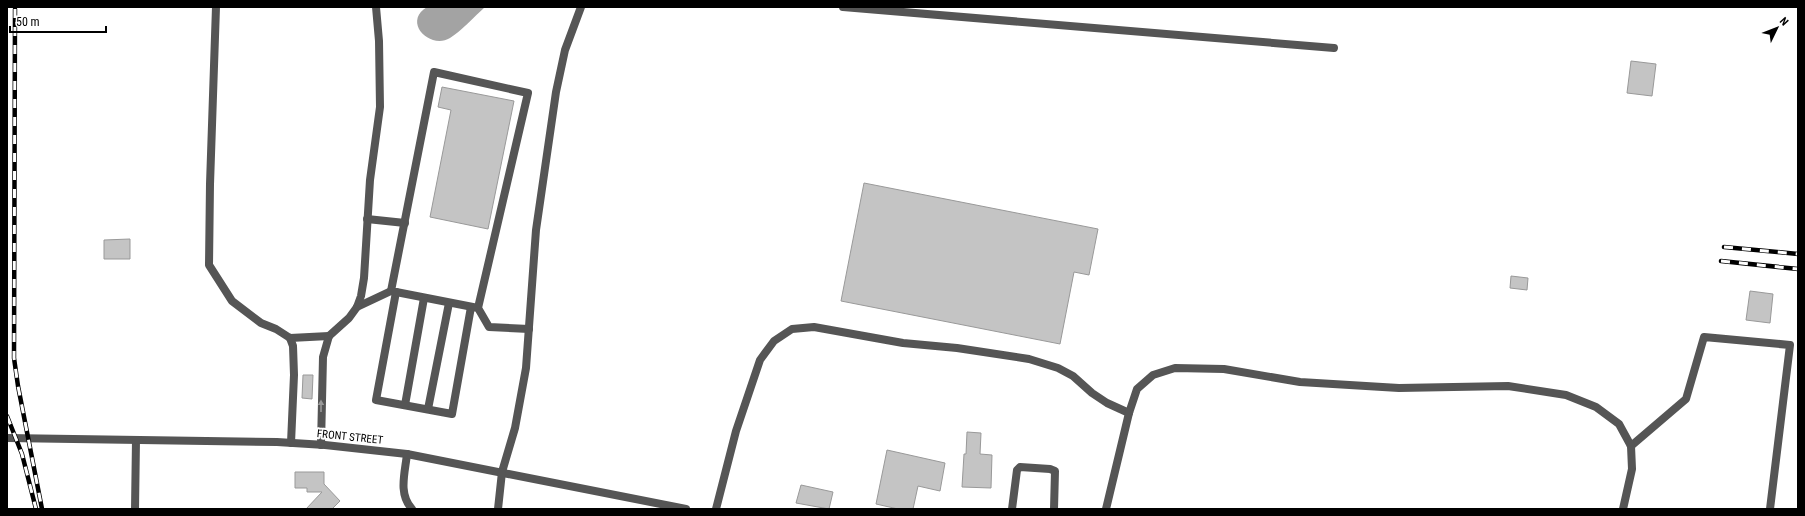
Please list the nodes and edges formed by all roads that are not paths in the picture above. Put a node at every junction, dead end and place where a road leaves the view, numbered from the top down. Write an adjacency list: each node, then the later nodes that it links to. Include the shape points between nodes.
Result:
1 (216, 7): 15 (street, via 209,265 232,301 261,323)
2 (376, 7): 6 (street, via 380,107)
3 (581, 7): 13 (street, via 565,50 554,99 536,230)
4 (842, 7): 5 (street)
5 (1334, 48)
6 (367, 219): 7 (street); 11 (street, via 364,278)
7 (404, 223): 8 (street); 12 (street, via 434,72 528,93)
8 (394, 291): 9 (street); 11 (street); 16 (street, via 376,400)
9 (424, 298): 10 (street); 16 (street)
10 (450, 303): 12 (street); 17 (street)
11 (357, 307): 14 (street)
12 (474, 308): 13 (street, via 488,327); 17 (street, via 452,414)
13 (529, 329): 25 (street, via 526,368 515,428)
14 (329, 336): 15 (street); 22 (street, one-way to 14, via 323,356)
15 (290, 338): 21 (street, via 293,346 294,375)
16 (405, 405): 17 (street)
17 (428, 409)
18 (1129, 413): 23 (street, via 1137,389 1153,375 1175,368 1224,369 1300,382 1399,388 1508,386 1566,394 1596,408 1619,424); 30 (street, via 1107,403 1073,376 1058,368 1029,359 903,343 814,327 792,329 774,341 760,360 736,431); 33 (street)
19 (7, 438): 20 (street, FRONT STREET)
20 (136, 440): 21 (street, FRONT STREET); 26 (street)
21 (291, 443): 22 (street, FRONT STREET)
22 (321, 445): 24 (street, FRONT STREET)
23 (1631, 446): 34 (street, via 1632,469); 35 (street, via 1686,398 1704,337 1790,345)
24 (408, 454): 25 (street, FRONT STREET); 27 (street, via 403,494)
25 (502, 472): 28 (street); 29 (street, FRONT STREET)
26 (135, 509)
27 (412, 509)
28 (498, 509)
29 (686, 509)
30 (716, 509)
31 (1012, 509): 32 (street, via 1017,470 1020,467 1054,471)
32 (1054, 509)
33 (1106, 509)
34 (1623, 509)
35 (1770, 509)

